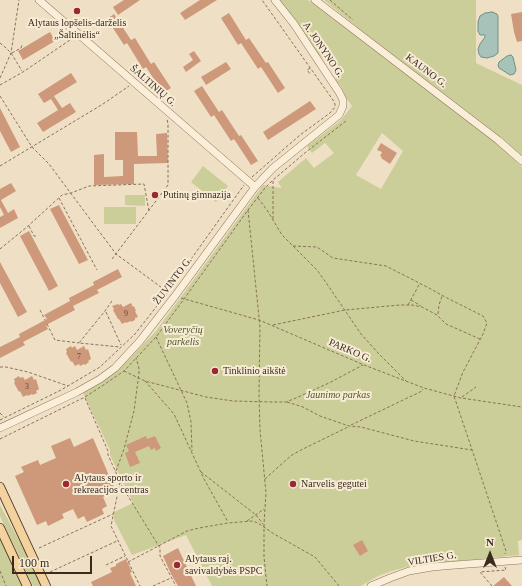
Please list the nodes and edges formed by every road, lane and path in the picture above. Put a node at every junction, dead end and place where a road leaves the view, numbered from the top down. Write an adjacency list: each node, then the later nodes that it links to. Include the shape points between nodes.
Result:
1 (19, 0): 11 (path)
2 (39, 0): 8 (street, ŠALTINIŲ G.)
3 (262, 0): 12 (path)
4 (275, 0): 20 (street, A. JONYNO G., via 339,92 343,106)
5 (315, 0): 7 (street, KAUNO G.)
6 (330, 0): 7 (path, via 354,20)
7 (349, 25): 24 (street, KAUNO G.)
8 (78, 34): 13 (path); 16 (street, ŠALTINIŲ G.)
9 (0, 43): 11 (path)
10 (22, 45): 11 (path)
11 (11, 53): 13 (path); 15 (path)
12 (310, 68): 14 (path, via 307,70); 27 (path, via 335,107)
13 (23, 72): 17 (path)
14 (311, 75)
15 (0, 78)
16 (135, 83): 19 (street, ŠALTINIŲ G.); 22 (path)
17 (0, 85)
18 (0, 96): 22 (path, PARKO G.)
19 (168, 112): 27 (street, ŠALTINIŲ G.); 32 (path, via 166,118 169,182)
20 (339, 116): 28 (street, ŽUVINTO G., via 273,168)
21 (346, 121): 23 (path)
22 (32, 147): 25 (path); 29 (path, PARKO G., via 49,164)
23 (306, 152)
24 (522, 161)
25 (0, 166)
26 (273, 180): 33 (path)
27 (247, 181): 28 (street, ŠALTINIŲ G.); 42 (path)
28 (252, 190): 33 (path); 44 (street, ŽUVINTO G.)
29 (70, 193): 30 (path); 32 (path, via 89,186 144,184); 38 (path, PARKO G.)
30 (59, 198): 34 (path); 40 (path)
31 (248, 210): 54 (path)
32 (149, 211): 38 (path)
33 (273, 220): 36 (path, via 282,235)
34 (29, 225): 35 (path); 37 (path)
35 (36, 236)
36 (293, 246): 41 (path, via 317,247 333,258 386,266); 50 (path, via 317,270)
37 (0, 249)
38 (116, 254): 39 (path); 42 (path, PARKO G.)
39 (112, 259)
40 (97, 270)
41 (420, 283): 43 (path); 45 (path)
42 (167, 292): 44 (path, PARKO G.); 60 (path, via 135,334)
43 (442, 295): 52 (path); 58 (path, via 483,316 487,323)
44 (175, 296): 54 (path, PARKO G.); 82 (street, ŽUVINTO G., via 115,368 77,392)
45 (411, 300): 47 (path); 48 (path)
46 (112, 301): 51 (path)
47 (408, 305): 48 (path); 50 (path)
48 (422, 307): 52 (path)
49 (40, 310): 53 (path)
50 (345, 310): 56 (path); 67 (path, via 361,334)
51 (105, 312): 59 (path); 60 (path)
52 (437, 315): 58 (path, via 446,324)
53 (45, 320)
54 (259, 320): 56 (path, PARKO G.); 75 (path)
55 (47, 324): 59 (path, via 55,340)
56 (273, 326): 62 (path, PARKO G.)
57 (156, 337): 71 (path)
58 (480, 339): 72 (path)
59 (79, 343): 60 (path)
60 (121, 347): 68 (path, via 100,367)
61 (136, 358): 65 (path)
62 (364, 365): 67 (path, PARKO G.); 76 (path)
63 (0, 367): 68 (path, via 28,372)
64 (124, 371): 65 (path)
65 (139, 379): 66 (path); 86 (path, via 134,411)
66 (145, 381): 71 (path); 84 (path, via 174,414)
67 (407, 381): 70 (path, PARKO G.)
68 (69, 386): 79 (path)
69 (476, 387): 74 (path)
70 (424, 388): 72 (path, PARKO G.); 81 (path)
71 (181, 391): 75 (path, via 233,401); 84 (path, via 187,403 191,422)
72 (454, 396): 74 (path, PARKO G.); 83 (path)
73 (85, 398): 86 (path)
74 (461, 398): 77 (path, PARKO G.)
75 (260, 402): 76 (path); 87 (path)
76 (286, 402): 81 (path)
77 (522, 407)
78 (0, 413): 79 (path)
79 (4, 418): 80 (path)
80 (0, 420)
81 (350, 426): 83 (path); 87 (path, via 292,455)
82 (0, 428)
83 (472, 451): 103 (path, via 506,551)
84 (192, 452): 85 (path)
85 (200, 471): 92 (path); 94 (path)
86 (115, 472): 88 (path)
87 (265, 479): 90 (path)
88 (120, 482): 91 (path); 99 (path)
89 (0, 487): 111 (main road)
90 (265, 508): 92 (path); 95 (path)
91 (113, 514): 98 (path, via 111,526); 100 (path)
92 (256, 515): 93 (path); 95 (path)
93 (247, 521): 94 (path); 97 (path)
94 (228, 523): 99 (path, via 187,531)
95 (264, 524): 97 (path)
96 (0, 528): 110 (main road)
97 (264, 528): 115 (path); 116 (path, via 314,557)
98 (118, 541): 101 (path); 107 (path)
99 (158, 545): 104 (path); 108 (path, via 160,556)
100 (39, 548)
101 (125, 556): 104 (path); 105 (path)
102 (522, 560): 103 (street, VILTIES G.)
103 (504, 561): 117 (street, VILTIES G., via 432,567 409,572); 118 (path, via 506,570 480,572)
104 (128, 562): 112 (path)
105 (106, 565)
106 (0, 571): 109 (path)
107 (50, 572)
108 (171, 577): 113 (path); 114 (path)
109 (6, 586)
110 (27, 586)
111 (46, 586)
112 (140, 586)
113 (153, 586)
114 (176, 586)
115 (267, 586)
116 (339, 586)
117 (371, 586)
118 (492, 586)

